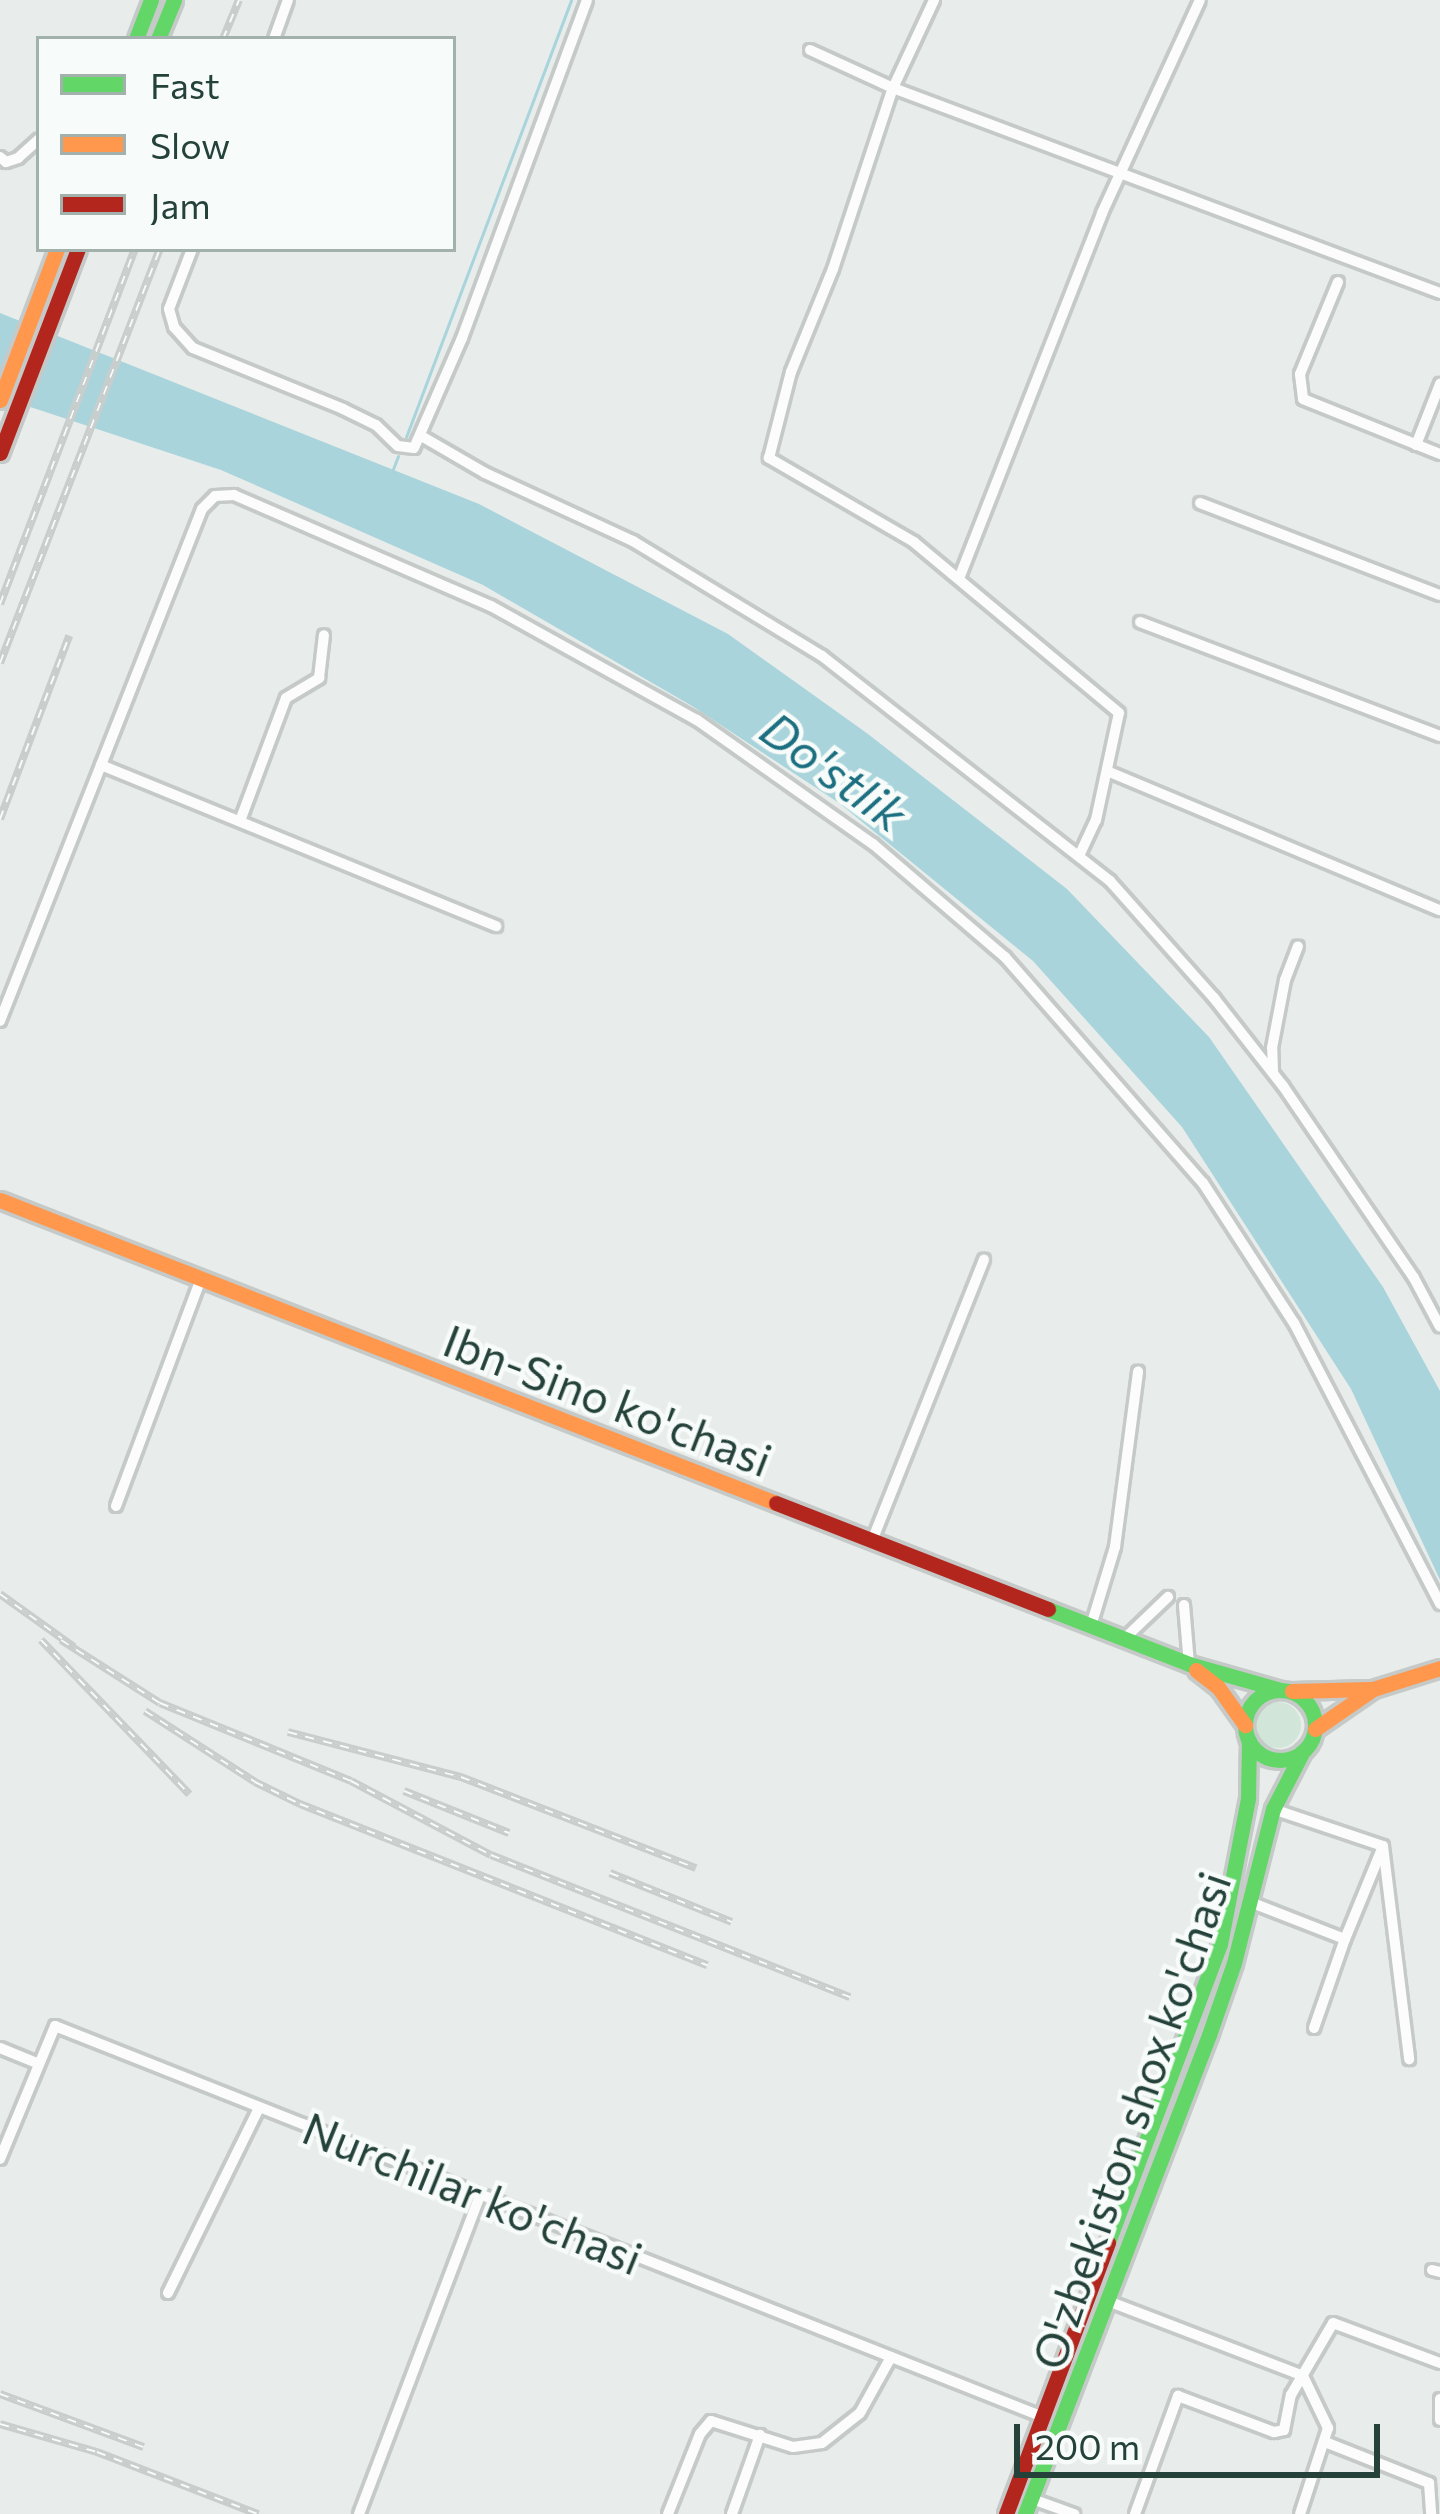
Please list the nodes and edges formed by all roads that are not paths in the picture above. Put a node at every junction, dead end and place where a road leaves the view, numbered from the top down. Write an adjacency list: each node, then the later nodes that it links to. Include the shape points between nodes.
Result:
1 (151, 0): 7 (main road)
2 (174, 0): 8 (main road)
3 (288, 0): 9 (street)
4 (587, 0): 22 (street)
5 (934, 0): 11 (street)
6 (1200, 0): 14 (street)
7 (137, 36)
8 (159, 36)
9 (275, 36)
10 (810, 50): 11 (street)
11 (893, 88): 14 (street); 27 (street, via 791,372 769,458)
12 (36, 142): 13 (street, via 18,158)
13 (0, 157)
14 (1120, 173): 19 (street); 27 (street)
15 (56, 252): 21 (main road)
16 (77, 252): 24 (main road)
17 (191, 252): 22 (street, via 169,309 193,348 343,409 398,446 413,448)
18 (1338, 282): 23 (street, via 1300,374 1303,399)
19 (1440, 292)
20 (1440, 384): 23 (street)
21 (0, 400)
22 (423, 437): 35 (street, via 633,541 763,618)
23 (1416, 445): 25 (street)
24 (0, 453)
25 (1440, 454)
26 (1201, 502): 28 (street)
27 (960, 576): 33 (street, via 1119,713)
28 (1440, 595)
29 (1140, 622): 31 (street)
30 (324, 635): 34 (street, via 319,678 286,698)
31 (1440, 736)
32 (101, 765): 34 (street); 39 (street); 49 (street, via 202,509 215,496 234,495 491,606 697,720 873,844 1005,957 1203,1183 1294,1323)
33 (1107, 770): 35 (street); 36 (street)
34 (240, 821): 37 (street)
35 (1079, 856): 40 (street, via 1170,947)
36 (1440, 910)
37 (496, 926)
38 (1298, 946): 40 (street, via 1272,1048)
39 (0, 1022)
40 (1274, 1075): 44 (street)
41 (0, 1200): 43 (main road, Ibn-Sino ko'chasi)
42 (984, 1259): 47 (street)
43 (201, 1279): 46 (street); 47 (main road, Ibn-Sino ko'chasi)
44 (1440, 1327)
45 (1138, 1372): 51 (street, via 1115,1547)
46 (116, 1506)
47 (872, 1541): 51 (main road, Ibn-Sino ko'chasi)
48 (1168, 1597): 52 (street)
49 (1440, 1604)
50 (1184, 1605): 53 (street)
51 (1090, 1627): 52 (main road, Ibn-Sino ko'chasi)
52 (1124, 1640): 53 (main road, Ibn-Sino ko'chasi)
53 (1189, 1664): 56 (main road, Ibn-Sino ko'chasi); 58 (main road, via 1217,1687)
54 (1440, 1668): 55 (main road)
55 (1372, 1689): 56 (main road, Ibn-Sino ko'chasi); 57 (main road)
56 (1284, 1690): 57 (main road, via 1308,1705); 58 (main road, via 1260,1696)
57 (1315, 1729): 59 (main road)
58 (1247, 1733): 59 (main road, via 1268,1758); 77 (main road, O'zbekiston shox ko'chasi, via 1248,1798 1220,1944)
59 (1303, 1751): 60 (main road, O'zbekiston shox ko'chasi)
60 (1273, 1809): 61 (street); 62 (main road, O'zbekiston shox ko'chasi)
61 (1383, 1846): 63 (street); 66 (street)
62 (1250, 1902): 63 (street); 72 (main road, O'zbekiston shox ko'chasi)
63 (1345, 1939): 64 (street)
64 (1314, 2028)
65 (0, 2048): 67 (street)
66 (1409, 2059)
67 (39, 2064): 68 (street, Nurchilar ko'chasi, via 55,2026); 69 (street)
68 (260, 2108): 70 (street, Nurchilar ko'chasi); 71 (street)
69 (0, 2159)
70 (480, 2196): 73 (street, Nurchilar ko'chasi); 82 (street)
71 (168, 2293)
72 (1108, 2301): 75 (street); 81 (main road, O'zbekiston shox ko'chasi)
73 (891, 2356): 77 (street, Nurchilar ko'chasi); 79 (street, via 860,2414 832,2439 793,2447)
74 (1440, 2363): 75 (street, via 1333,2323)
75 (1303, 2376): 80 (street, via 1328,2419); 87 (street, via 1284,2430 1274,2432 1178,2396)
76 (1440, 2399): 78 (street)
77 (1043, 2417): 85 (main road, O'zbekiston shox ko'chasi)
78 (1440, 2420)
79 (760, 2435): 83 (street, via 711,2421); 84 (street)
80 (1324, 2442): 88 (street); 89 (street, via 1429,2483)
81 (1028, 2506): 86 (street)
82 (359, 2514)
83 (668, 2514)
84 (732, 2514)
85 (1006, 2514)
86 (1074, 2514)
87 (1135, 2514)
88 (1300, 2514)
89 (1431, 2514)

